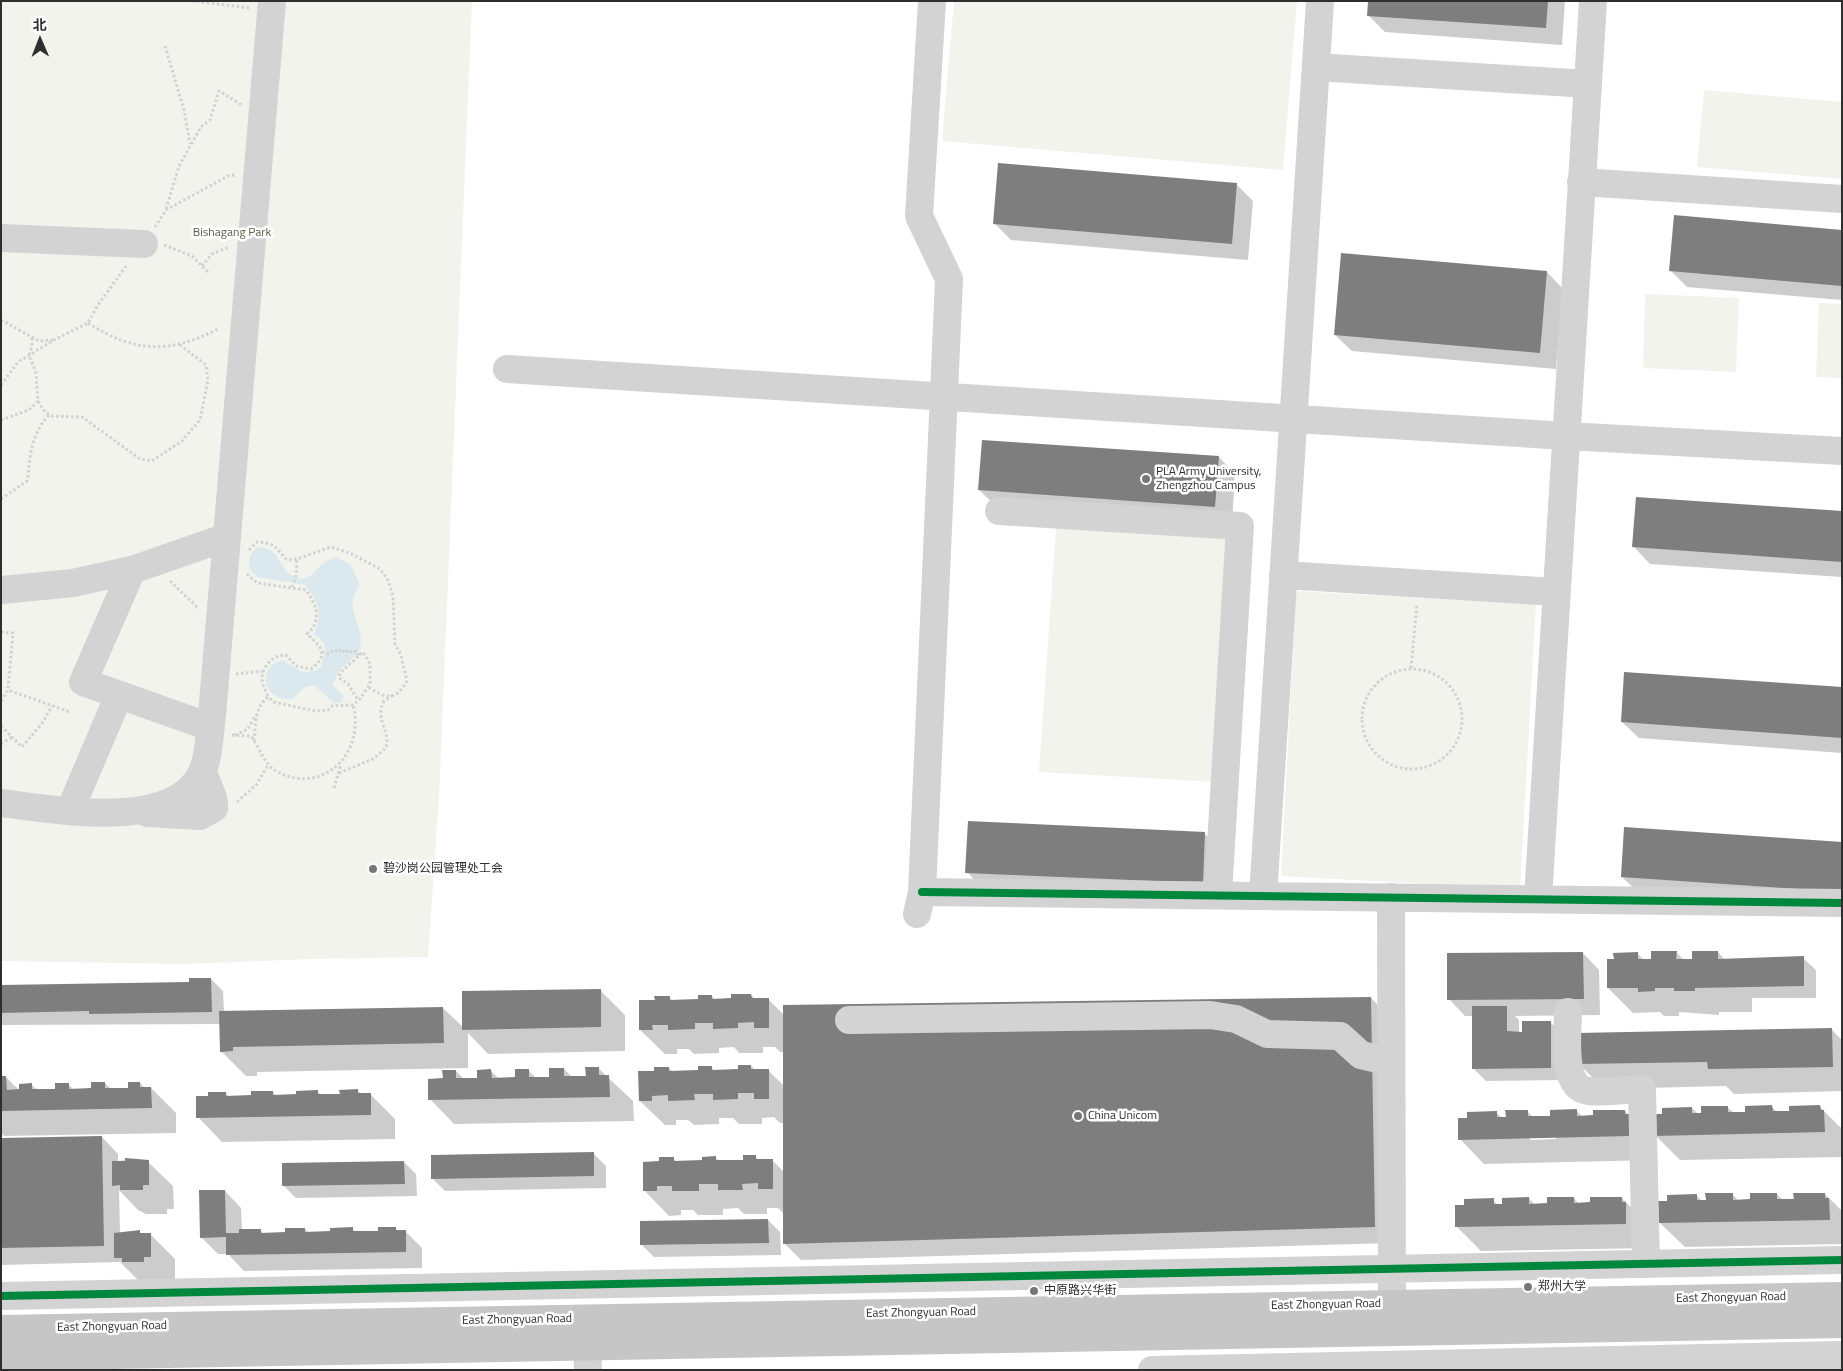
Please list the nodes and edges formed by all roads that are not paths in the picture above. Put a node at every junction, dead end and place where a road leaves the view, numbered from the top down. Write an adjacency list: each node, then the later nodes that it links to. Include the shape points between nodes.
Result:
1 (932, 1): 12 (street, via 919,216 949,279)
2 (1320, 1): 5 (street)
3 (1593, 1): 6 (street)
4 (272, 6): 16 (street)
5 (1316, 67): 6 (street); 13 (street)
6 (1588, 84): 7 (street)
7 (1582, 182): 8 (street); 14 (street)
8 (1842, 199)
9 (1, 238): 10 (street)
10 (144, 244)
11 (507, 369): 12 (street)
12 (942, 396): 13 (street); 30 (street, via 919,903)
13 (1293, 419): 14 (street); 21 (street)
14 (1566, 436): 15 (street); 23 (street)
15 (1842, 451)
16 (231, 498): 18 (street, via 214,529); 19 (street)
17 (999, 511): 30 (street, via 1240,526)
18 (200, 545): 19 (street); 20 (street)
19 (237, 545): 25 (street, via 220,629)
20 (142, 566): 22 (street, via 73,583); 24 (street, via 83,682)
21 (1284, 575): 23 (street); 31 (street)
22 (1, 590)
23 (1556, 592): 33 (street)
24 (120, 695): 25 (street); 28 (street)
25 (222, 731): 26 (street)
26 (203, 771): 29 (street, via 184,792 163,805); 29 (street, via 215,800 214,808 200,816)
27 (1, 803): 28 (street)
28 (70, 810): 29 (street)
29 (135, 812)
30 (1218, 895): 31 (street)
31 (1263, 896): 32 (street)
32 (1391, 897): 33 (street); 37 (street)
33 (1538, 899): 34 (street)
34 (1842, 904)
35 (1568, 1012): 39 (street, via 1568,1071 1572,1081 1588,1091 1642,1089)
36 (849, 1020): 37 (street, via 1210,1015 1236,1020 1267,1034 1340,1036 1361,1055)
37 (1391, 1062): 40 (street)
38 (1842, 1260): 39 (street)
39 (1646, 1264): 40 (street)
40 (1393, 1270): 41 (street); 43 (street)
41 (1, 1296)
42 (1842, 1296): 43 (main road, East Zhongyuan Road)
43 (1392, 1304): 45 (main road, East Zhongyuan Road)
44 (1842, 1324): 46 (main road)
45 (1, 1329)
46 (1508, 1330): 48 (main road); 50 (street)
47 (1, 1357): 48 (main road)
48 (587, 1358)
49 (1829, 1360): 50 (street)
50 (1508, 1367): 51 (street)
51 (1152, 1370)

